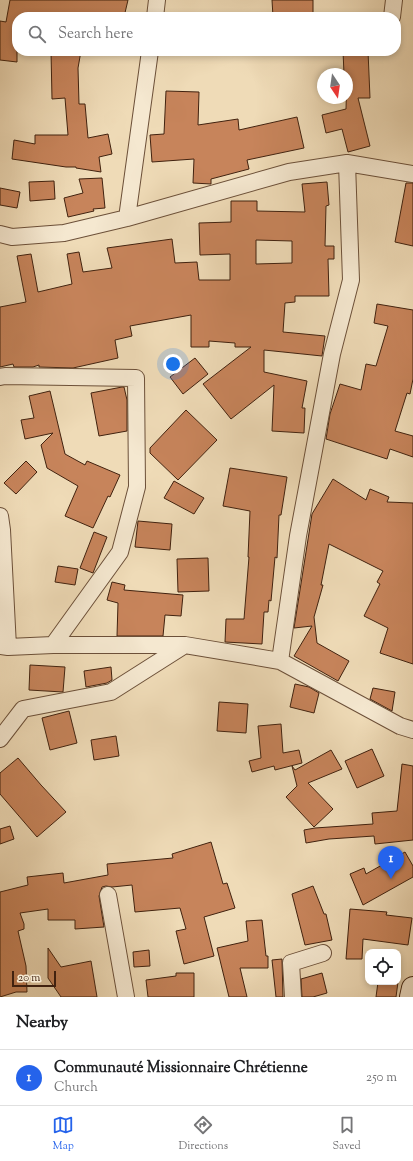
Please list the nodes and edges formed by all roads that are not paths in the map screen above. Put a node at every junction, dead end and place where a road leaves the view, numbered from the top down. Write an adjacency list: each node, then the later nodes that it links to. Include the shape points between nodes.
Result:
1 (157, 0): 3 (street)
2 (394, 0): 4 (street)
3 (156, 12)
4 (393, 12)
5 (149, 56): 8 (street)
6 (347, 163): 7 (street); 8 (street, via 288,172); 15 (street, via 352,280 332,354 298,536)
7 (413, 174)
8 (127, 218): 9 (street, via 64,233 12,237)
9 (0, 234)
10 (0, 377): 13 (street, via 136,378 137,487 120,552)
11 (0, 516): 12 (street)
12 (4, 646): 13 (street)
13 (53, 646): 14 (street)
14 (185, 646): 15 (street); 17 (street, via 110,692 23,708)
15 (280, 661): 16 (street, via 400,726)
16 (413, 730)
17 (0, 739)
18 (108, 895): 21 (street)
19 (323, 952): 22 (street, via 291,963)
20 (413, 988): 23 (street)
21 (126, 997)
22 (293, 997)
23 (411, 997)

